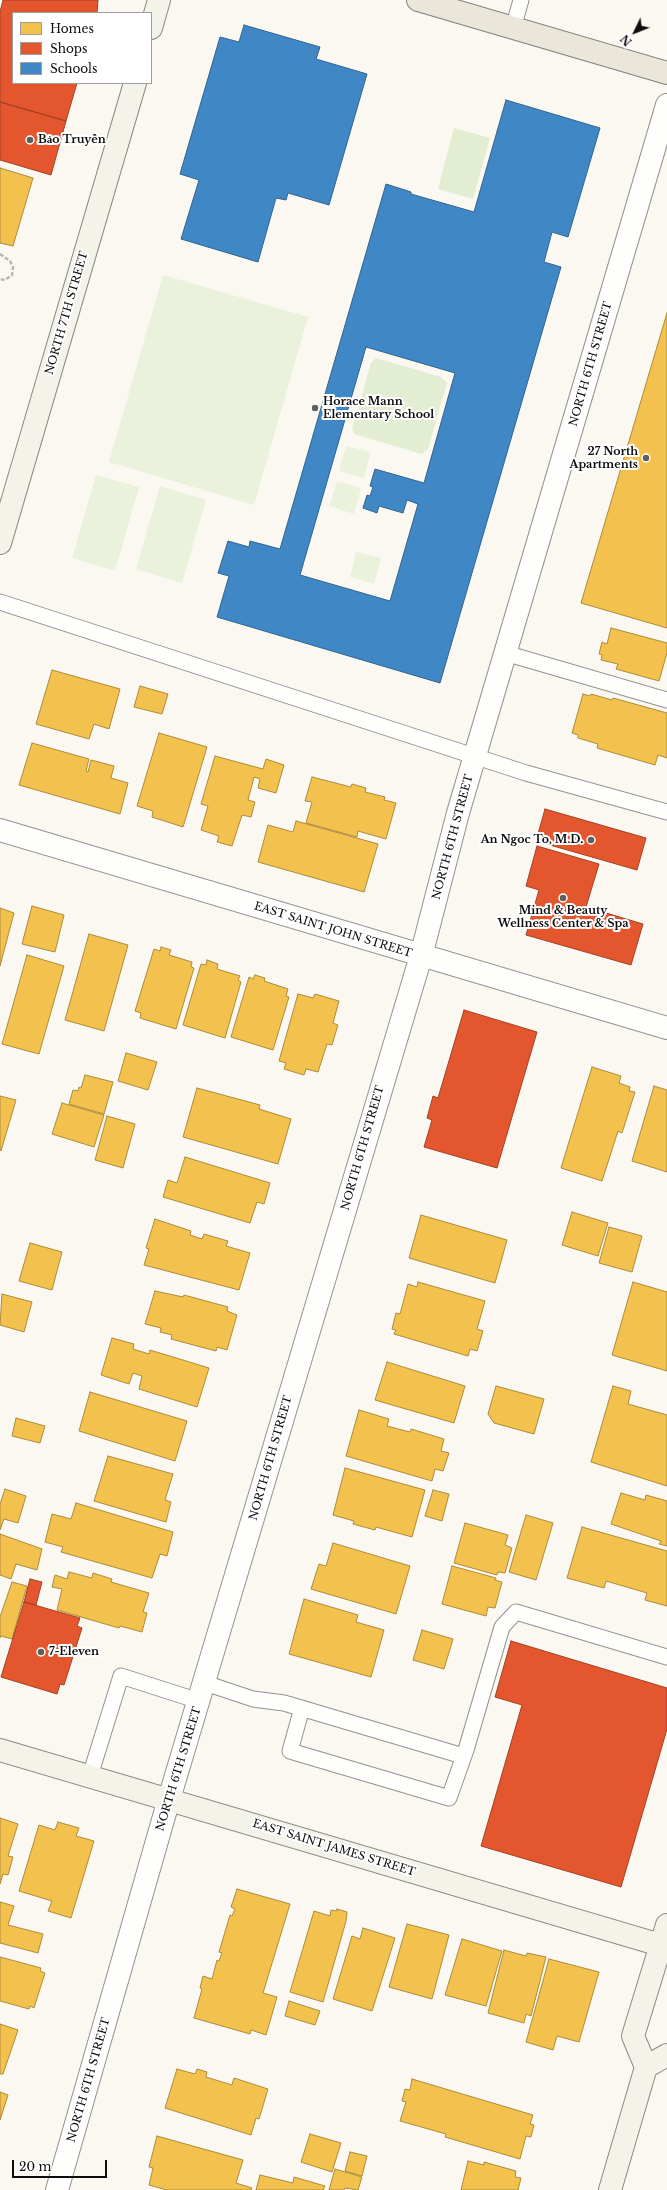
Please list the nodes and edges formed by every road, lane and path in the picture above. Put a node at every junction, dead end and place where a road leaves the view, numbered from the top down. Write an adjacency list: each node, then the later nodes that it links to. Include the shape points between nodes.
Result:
1 (159, 0): 4 (street)
2 (418, 0): 5 (main road)
3 (521, 0): 5 (lane)
4 (152, 24)
5 (513, 28): 6 (main road)
6 (667, 73)
7 (135, 84): 11 (street, NORTH 7TH STREET)
8 (667, 105): 13 (street, NORTH 6TH STREET)
9 (0, 254): 10 (path, via 10,260 13,267 12,275 6,280)
10 (0, 279)
11 (0, 543)
12 (0, 602): 15 (lane)
13 (505, 652): 14 (lane); 15 (street, NORTH 6TH STREET)
14 (667, 700)
15 (475, 755): 16 (lane, via 526,773); 18 (street, NORTH 6TH STREET)
16 (667, 812)
17 (0, 830): 18 (street, EAST SAINT JOHN STREET)
18 (421, 956): 19 (street, EAST SAINT JOHN STREET); 21 (street, NORTH 6TH STREET)
19 (667, 1028)
20 (667, 1657): 24 (lane, via 516,1612 502,1627)
21 (202, 1692): 22 (lane, via 284,1703); 25 (lane, via 121,1676); 26 (street, NORTH 6TH STREET)
22 (302, 1708): 24 (lane); 24 (lane, via 290,1751 449,1798)
23 (0, 1750): 25 (street, EAST SAINT JAMES STREET)
24 (463, 1756)
25 (90, 1776): 26 (street, EAST SAINT JAMES STREET)
26 (169, 1800): 27 (street, EAST SAINT JAMES STREET); 30 (street, NORTH 6TH STREET)
27 (665, 1939): 29 (street, via 633,2036)
28 (667, 2055): 29 (street)
29 (646, 2067): 31 (street)
30 (57, 2190)
31 (610, 2190)

